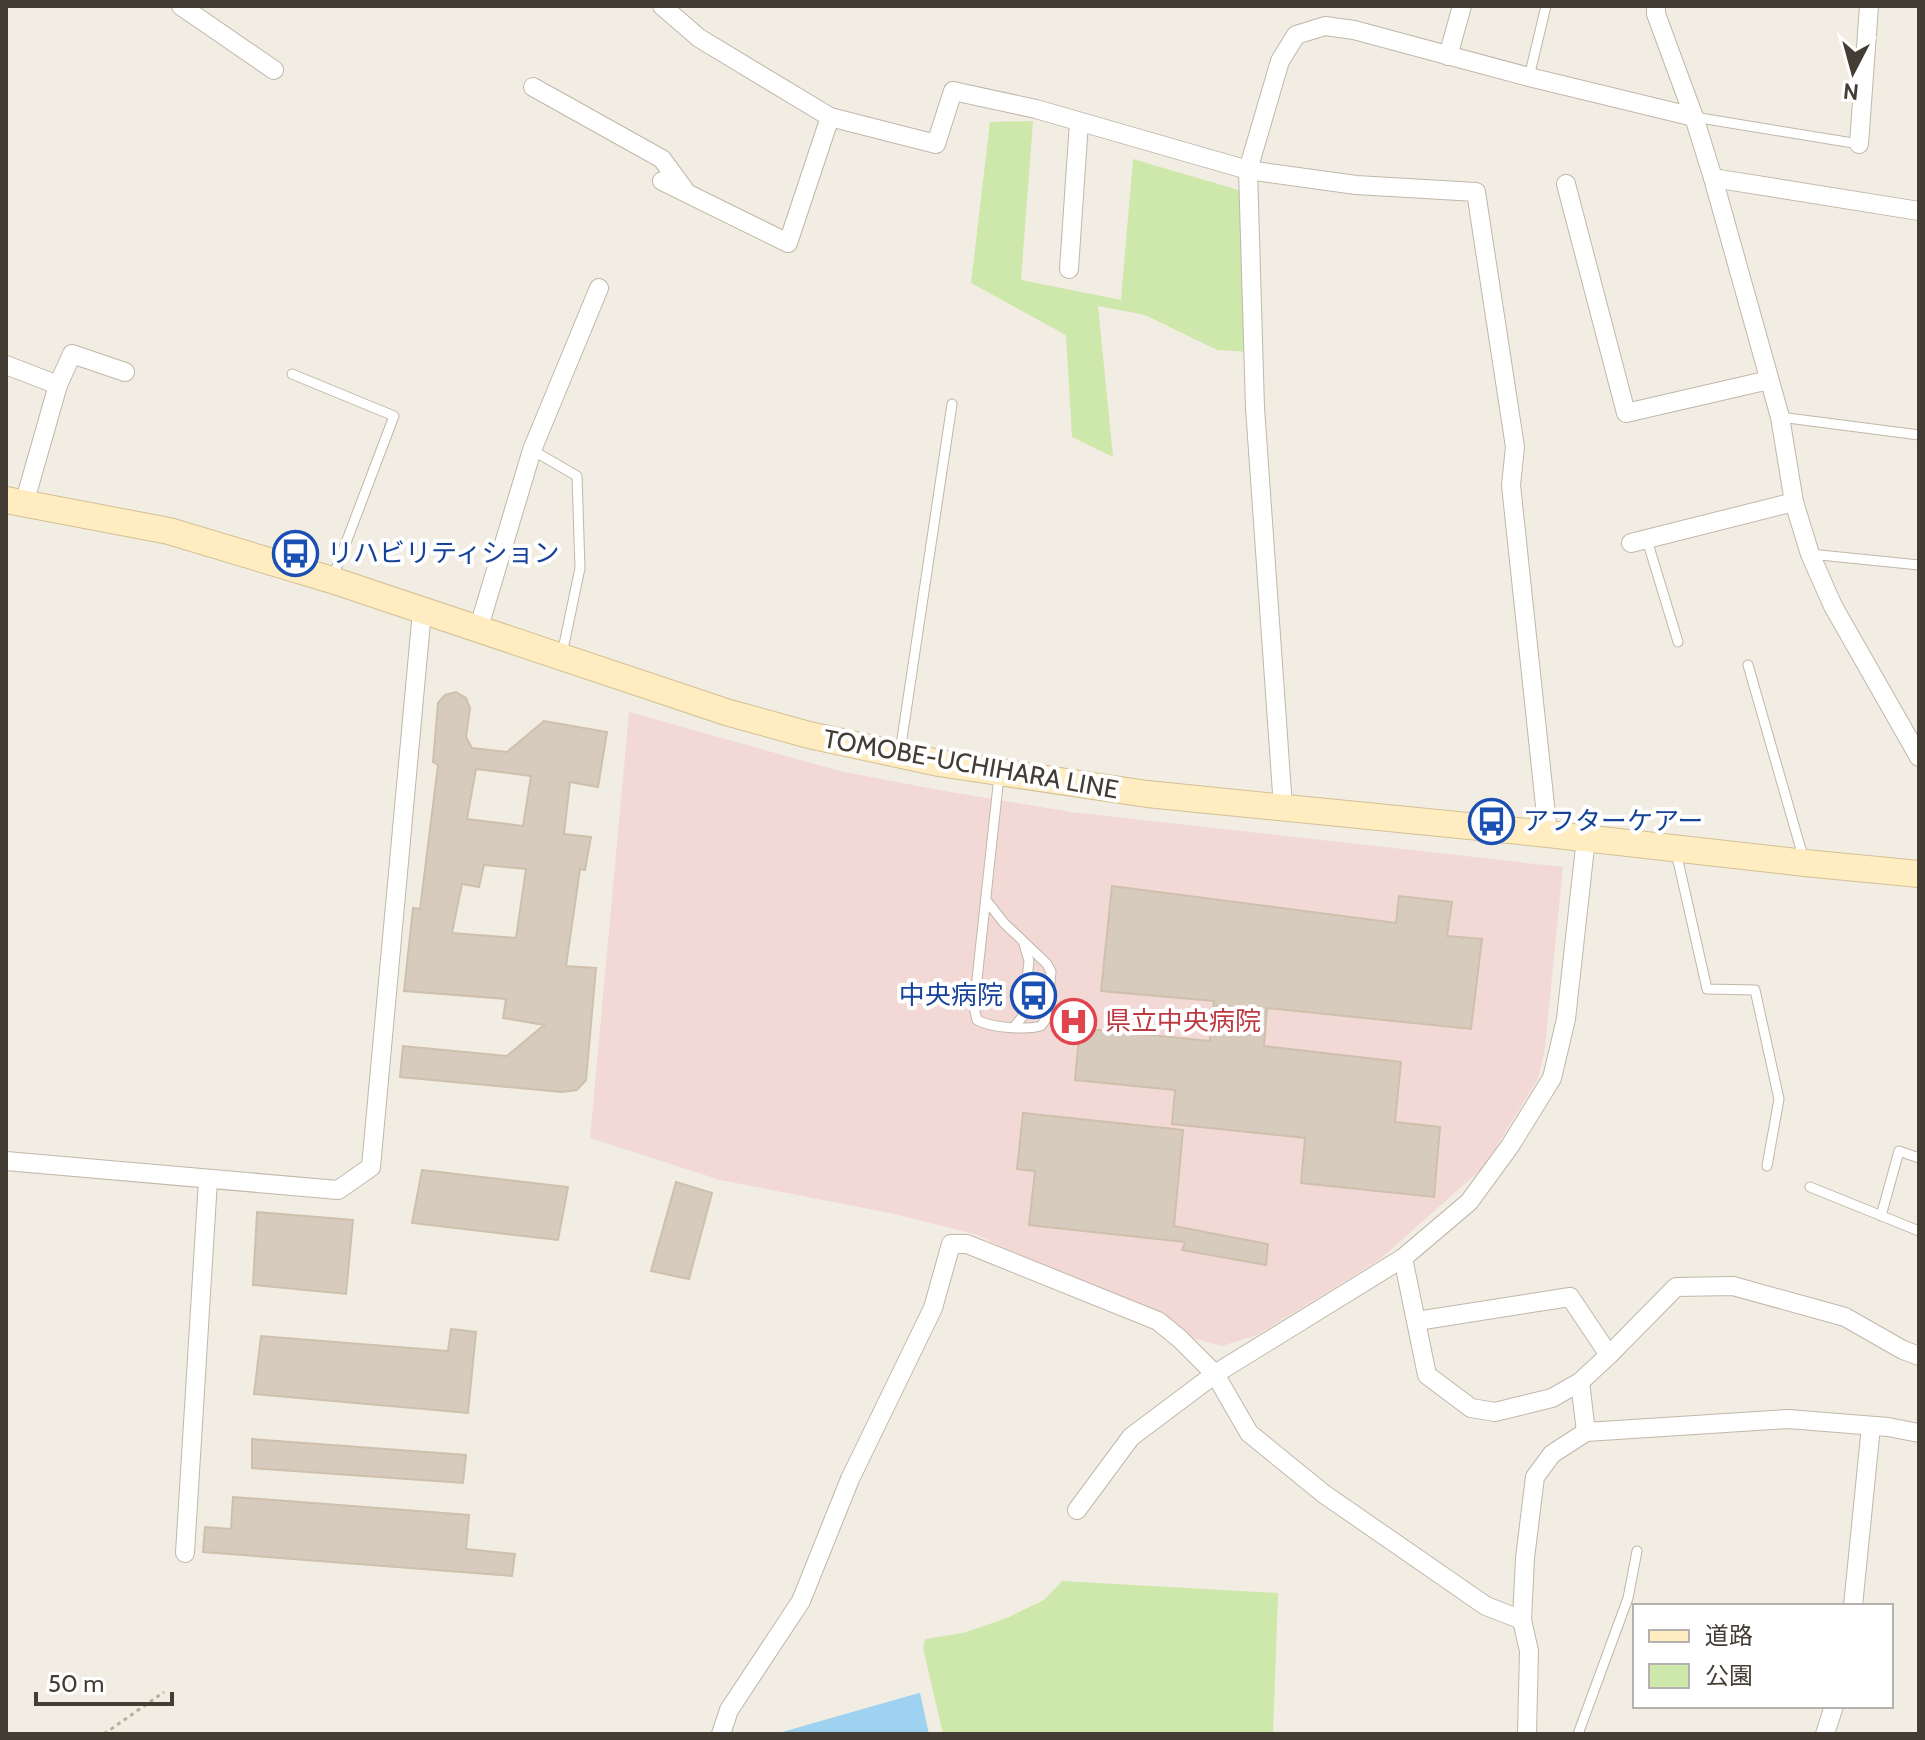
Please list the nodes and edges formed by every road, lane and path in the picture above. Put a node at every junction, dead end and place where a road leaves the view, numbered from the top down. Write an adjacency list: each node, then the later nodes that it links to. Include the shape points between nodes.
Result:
1 (181, 6): 8 (street)
2 (662, 6): 11 (street, via 699,38)
3 (1462, 6): 7 (street)
4 (1546, 6): 9 (lane)
5 (1656, 6): 12 (street)
6 (1869, 6): 14 (street)
7 (1448, 56): 9 (street); 15 (street, via 1354,30 1325,26 1296,35 1280,61)
8 (274, 70)
9 (1529, 77): 12 (street)
10 (533, 87): 19 (street, via 662,159)
11 (830, 117): 13 (street, via 936,144 953,91); 19 (street, via 788,243)
12 (1694, 117): 14 (lane); 16 (street)
13 (1079, 122): 15 (street); 21 (street)
14 (1859, 144)
15 (1248, 170): 46 (street, via 1255,408); 47 (street, via 1356,185 1476,192 1515,447 1511,485)
16 (1713, 178): 20 (street); 26 (street)
17 (662, 181): 19 (street)
18 (1566, 184): 26 (street, via 1626,413)
19 (689, 194)
20 (1919, 211)
21 (1069, 269)
22 (599, 288): 31 (street)
23 (6, 365): 27 (street)
24 (125, 372): 27 (street, via 72,354)
25 (292, 374): 37 (lane, via 394,416)
26 (1769, 380): 29 (street)
27 (58, 385): 32 (street)
28 (952, 404): 43 (lane)
29 (1780, 417): 30 (lane); 33 (street)
30 (1919, 435)
31 (532, 450): 39 (street); 41 (lane, via 577,476 580,568)
32 (15, 502): 37 (main road, TOMOBE-UCHIHARA LINE, via 169,531)
33 (1794, 502): 34 (street); 35 (street)
34 (1639, 542): 40 (lane)
35 (1810, 554): 36 (lane); 44 (street, via 1833,606)
36 (1919, 565)
37 (332, 580): 38 (main road, TOMOBE-UCHIHARA LINE)
38 (422, 611): 39 (main road, TOMOBE-UCHIHARA LINE); 58 (street, via 371,1167 338,1190)
39 (478, 630): 41 (main road, TOMOBE-UCHIHARA LINE)
40 (1678, 642)
41 (562, 658): 43 (main road, TOMOBE-UCHIHARA LINE, via 726,712)
42 (1748, 665): 50 (lane)
43 (900, 755): 45 (main road, TOMOBE-UCHIHARA LINE)
44 (1919, 757)
45 (999, 773): 46 (main road, TOMOBE-UCHIHARA LINE); 52 (lane)
46 (1283, 807): 47 (main road, TOMOBE-UCHIHARA LINE)
47 (1548, 834): 48 (main road, TOMOBE-UCHIHARA LINE)
48 (1586, 838): 49 (main road, TOMOBE-UCHIHARA LINE); 62 (street, via 1566,1019 1552,1078 1469,1202)
49 (1675, 848): 50 (main road, TOMOBE-UCHIHARA LINE); 57 (lane, via 1707,989 1755,990 1779,1099)
50 (1805, 863): 51 (main road, TOMOBE-UCHIHARA LINE)
51 (1919, 874)
52 (986, 900): 53 (lane); 54 (lane, via 975,1014 984,1024)
53 (1023, 941): 54 (lane, via 1029,970 1023,1016); 54 (lane, via 1051,972 1046,1019 1041,1026)
54 (1014, 1027)
55 (1919, 1158): 60 (lane, via 1899,1151)
56 (6, 1161): 58 (street)
57 (1767, 1166)
58 (208, 1180): 73 (street)
59 (1810, 1187): 60 (lane)
60 (1881, 1216): 61 (lane)
61 (1919, 1231)
62 (1403, 1258): 63 (street); 66 (street)
63 (1417, 1321): 64 (street, via 1570,1297); 67 (street, via 1427,1375 1471,1408 1509,1409 1552,1398)
64 (1609, 1355): 65 (street, via 1676,1287 1733,1286 1845,1317); 67 (street)
65 (1919, 1356)
66 (1215, 1374): 71 (street, via 1131,1437); 75 (street, via 1249,1433 1324,1494 1486,1606); 79 (street, via 1158,1321 967,1244 951,1244 933,1308 850,1479 801,1601 729,1710)
67 (1580, 1382): 69 (street)
68 (1871, 1426): 69 (street, via 1788,1419); 70 (street); 74 (street)
69 (1586, 1432): 75 (street, via 1552,1454 1535,1477)
70 (1919, 1433)
71 (1077, 1510)
72 (1637, 1551): 81 (lane, via 1628,1598)
73 (185, 1553)
74 (1853, 1604)
75 (1522, 1620): 80 (street, via 1529,1651)
76 (164, 1692): 78 (path)
77 (1833, 1708): 82 (street)
78 (104, 1734)
79 (721, 1734)
80 (1527, 1734)
81 (1578, 1734)
82 (1825, 1734)

